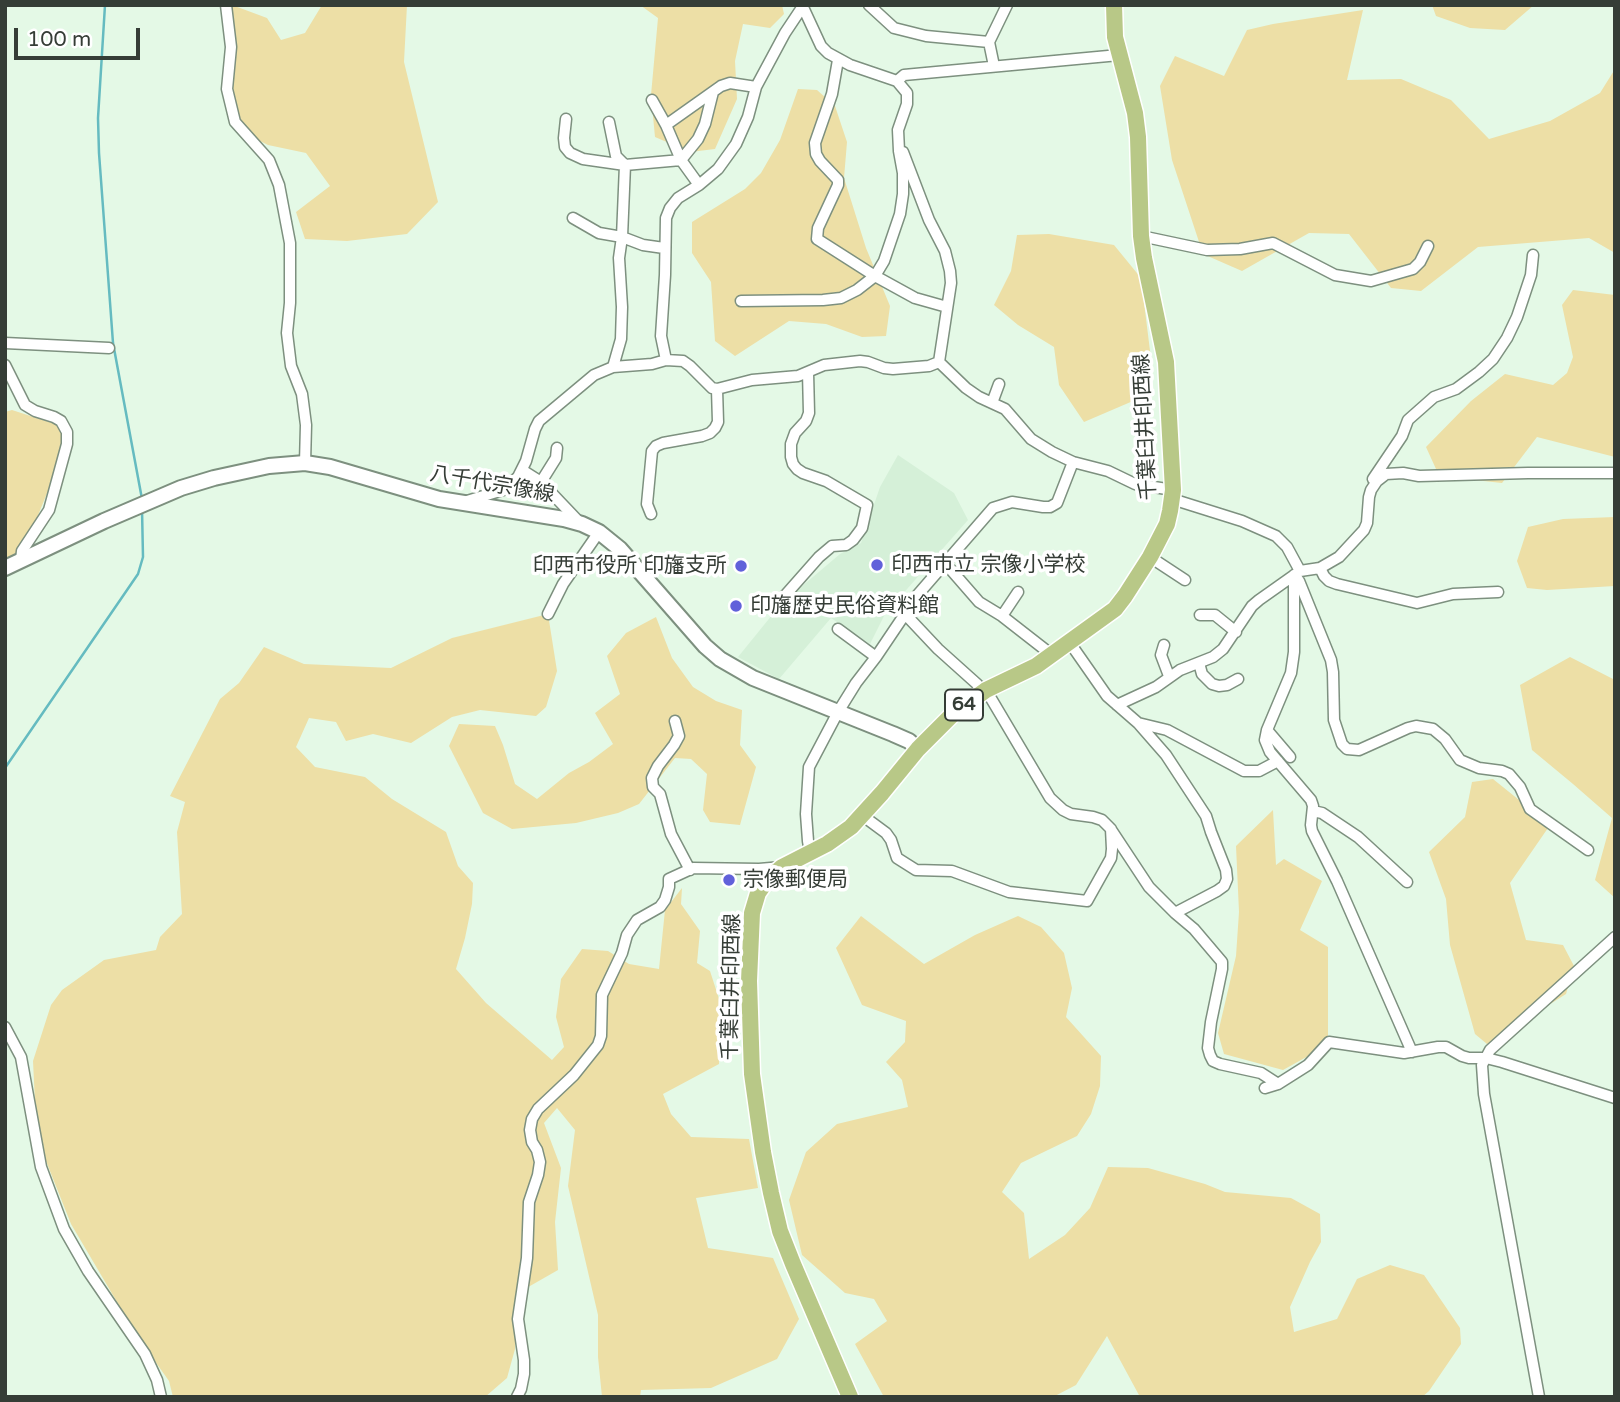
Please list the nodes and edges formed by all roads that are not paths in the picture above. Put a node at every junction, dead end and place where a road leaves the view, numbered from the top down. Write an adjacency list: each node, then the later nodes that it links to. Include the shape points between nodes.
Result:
1 (226, 5): 42 (street, via 231,47 227,89 235,122 269,160 279,185 290,243 287,333 305,415)
2 (869, 5): 6 (street, via 894,28)
3 (1007, 5): 6 (street)
4 (1114, 5): 7 (main road, 千葉臼井印西線 / 64)
5 (803, 6): 8 (street, via 821,46); 11 (street)
6 (989, 42): 9 (street)
7 (1119, 55): 9 (street); 22 (main road, 千葉臼井印西線 / 64, via 1138,137)
8 (838, 60): 10 (street); 27 (street, via 828,110 815,143 816,154 838,185 817,236)
9 (994, 66): 10 (street, via 904,75)
10 (897, 81): 17 (street, via 908,98)
11 (757, 87): 12 (street, via 730,83); 20 (street, via 736,144)
12 (713, 92): 16 (street); 18 (street, via 698,139)
13 (652, 100): 16 (street)
14 (566, 119): 19 (street, via 565,147 570,153)
15 (609, 122): 19 (street, via 616,156)
16 (666, 125): 18 (street)
17 (898, 140): 27 (street, via 903,194 895,231); 29 (street, via 945,251 951,283)
18 (681, 160): 19 (street); 20 (street)
19 (625, 165): 23 (street)
20 (699, 185): 25 (street, via 670,208)
21 (573, 218): 23 (street, via 598,233)
22 (1141, 236): 24 (street, via 1207,250 1273,243 1335,275 1371,281 1413,269); 47 (main road, 千葉臼井印西線 / 64, via 1166,362)
23 (622, 237): 25 (street); 35 (street, via 621,339)
24 (1427, 246)
25 (664, 248): 32 (street, via 661,336)
26 (1533, 255): 46 (street, via 1517,317 1493,359 1456,389 1434,397 1408,420)
27 (875, 276): 28 (street, via 841,298); 29 (street, via 915,298)
28 (741, 301)
29 (947, 307): 33 (street)
30 (5, 342): 31 (street)
31 (109, 348)
32 (666, 360): 35 (street); 38 (street, via 683,361)
33 (939, 362): 36 (street, via 884,369 860,361 824,365); 39 (street)
34 (5, 365): 53 (street, via 25,405 61,421 67,432 49,510 22,551)
35 (613, 367): 43 (street, via 594,375 539,421)
36 (808, 372): 38 (street); 61 (street, via 809,413 791,444 793,464 867,505 862,527 853,540 832,546)
37 (999, 384): 39 (street)
38 (717, 389): 49 (street, via 718,422 710,433 663,443 652,451 647,504)
39 (992, 403): 41 (street, via 1005,409 1031,439)
40 (557, 448): 45 (street)
41 (1073, 462): 47 (street); 54 (street, via 1057,503 1043,508 1012,502 993,508)
42 (305, 463): 48 (main road, 八千代宗像線); 53 (main road, 八千代宗像線, via 269,466 181,488)
43 (522, 471): 45 (street); 48 (street, via 503,490)
44 (1615, 473): 46 (street, via 1395,473 1386,474)
45 (541, 482): 50 (street)
46 (1371, 490): 56 (street, via 1364,530 1339,557)
47 (1172, 495): 52 (main road, 千葉臼井印西線 / 64, via 1167,524); 57 (street, via 1276,536 1287,547)
48 (460, 504): 50 (main road, 八千代宗像線)
49 (651, 514)
50 (582, 524): 51 (main road, 八千代宗像線)
51 (599, 532): 62 (street); 77 (main road, 八千代宗像線, via 621,549 720,659 753,678)
52 (1150, 557): 58 (street); 68 (main road, 千葉臼井印西線 / 64, via 1115,609)
53 (21, 560): 55 (main road, 八千代宗像線)
54 (945, 563): 63 (street); 65 (street, via 979,602)
55 (5, 568)
56 (1320, 568): 57 (street); 60 (street, via 1337,584 1417,603 1453,594)
57 (1297, 573): 67 (street, via 1252,606); 80 (street, via 1291,673); 87 (street, via 1331,660 1334,720 1347,749 1359,750 1416,726 1433,729 1460,760 1510,774 1530,809)
58 (1185, 580)
59 (1018, 592): 65 (street)
60 (1497, 592)
61 (781, 600)
62 (548, 614)
63 (905, 614): 71 (street); 75 (street)
64 (1200, 615): 67 (street, via 1215,615)
65 (1002, 616): 70 (street)
66 (838, 629): 71 (street)
67 (1236, 632): 72 (street, via 1223,649)
68 (1070, 643): 70 (main road, 千葉臼井印西線 / 64); 76 (street)
69 (1164, 645): 73 (street, via 1161,655)
70 (1052, 655): 75 (main road, 千葉臼井印西線 / 64)
71 (876, 657): 77 (street)
72 (1199, 663): 73 (street); 74 (street, via 1212,684 1227,685)
73 (1169, 676): 76 (street)
74 (1238, 679)
75 (984, 691): 81 (main road, 千葉臼井印西線 / 64); 86 (street, via 1050,798 1063,810 1093,817)
76 (1117, 705): 79 (street)
77 (838, 712): 81 (main road, 八千代宗像線); 88 (street, via 809,767 806,814)
78 (675, 721): 90 (street, via 679,736 652,778 671,834)
79 (1138, 723): 83 (street, via 1167,730 1244,771 1259,771); 92 (street, via 1199,803 1226,870 1224,886)
80 (1267, 730): 82 (street); 83 (street, via 1267,747)
81 (918, 749): 85 (main road, 千葉臼井印西線 / 64)
82 (1290, 757)
83 (1278, 761): 84 (street, via 1311,800)
84 (1313, 811): 91 (street, via 1359,837); 95 (street, via 1312,831)
85 (863, 816): 86 (street, via 886,833 897,858 916,870 951,871 1009,892 1087,901 1111,858); 88 (main road, 千葉臼井印西線 / 64)
86 (1110, 828): 92 (street, via 1149,887)
87 (1588, 850)
88 (810, 852): 89 (main road, 千葉臼井印西線 / 64)
89 (782, 866): 90 (street); 102 (main road, 千葉臼井印西線 / 64, via 762,886 752,913 751,1074 780,1231)
90 (690, 870): 101 (street, via 669,879 660,907 632,926 602,995 598,1045 532,1119 532,1142 540,1162 529,1202 519,1319 524,1374)
91 (1406, 882)
92 (1175, 913): 97 (street, via 1222,962 1208,1048 1213,1061 1261,1073)
93 (1615, 937): 96 (street)
94 (5, 1027): 100 (street, via 21,1057 41,1167 60,1219 88,1271 145,1354)
95 (1412, 1052): 96 (street, via 1446,1047 1469,1058); 97 (street, via 1329,1042 1308,1065)
96 (1486, 1058): 99 (street); 103 (street, via 1482,1065 1484,1094)
97 (1278, 1084): 98 (street)
98 (1265, 1088)
99 (1615, 1098)
100 (161, 1397)
101 (517, 1397)
102 (850, 1397)
103 (1538, 1397)

